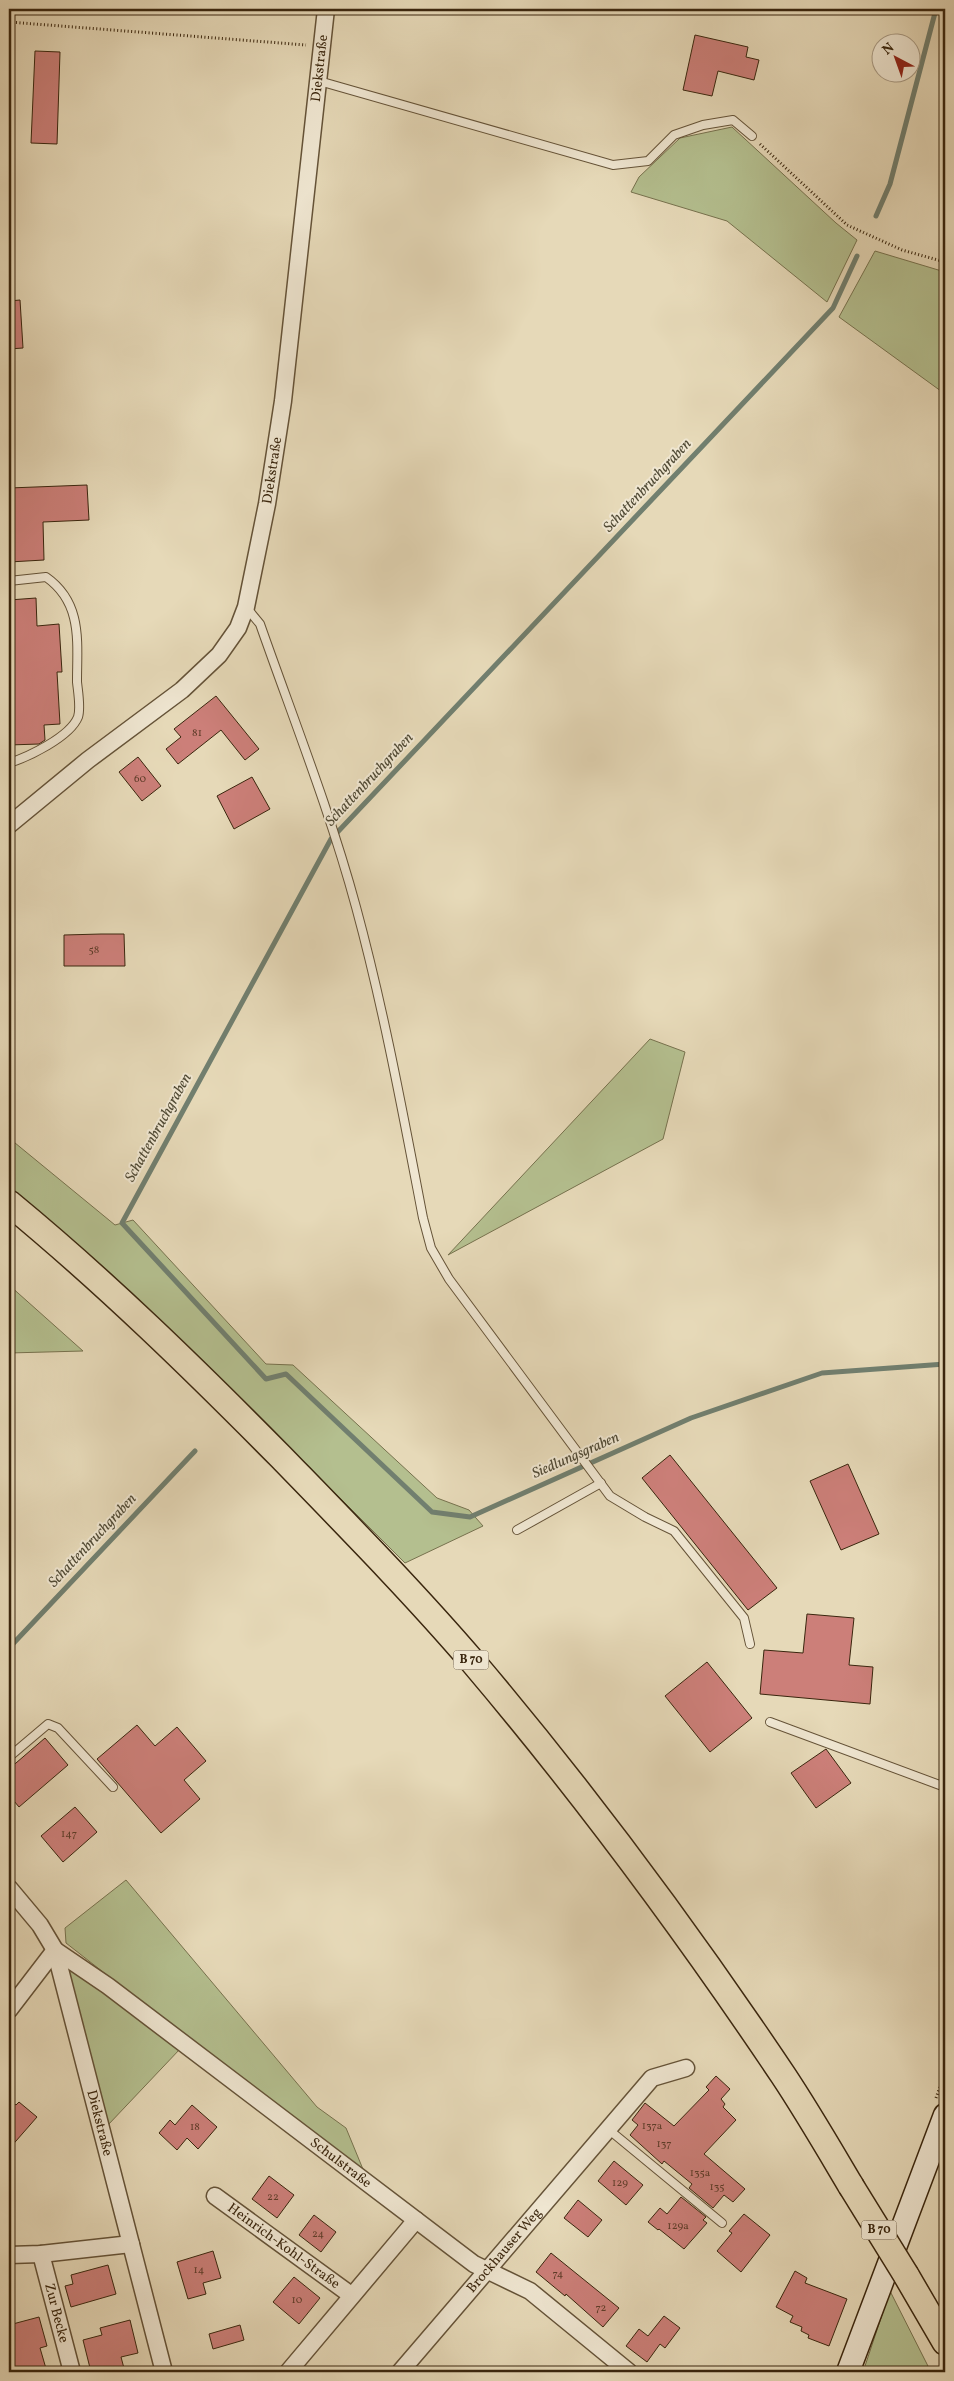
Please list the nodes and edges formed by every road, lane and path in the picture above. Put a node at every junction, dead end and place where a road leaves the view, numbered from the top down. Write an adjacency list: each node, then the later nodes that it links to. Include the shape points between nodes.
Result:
1 (326, 9): 3 (street, Diekstraße)
2 (9, 22): 3 (path)
3 (322, 47): 4 (street, Diekstraße)
4 (319, 81): 5 (lane, via 613,165 648,161 674,135 703,125 733,120); 8 (street, Diekstraße, via 283,402)
5 (752, 136): 6 (path, via 847,224 902,250)
6 (945, 262)
7 (9, 581): 9 (lane, via 46,577 60,587 69,601 77,627 78,717 47,746 29,757)
8 (246, 607): 10 (street, Diekstraße, via 238,628 219,655 182,690 88,760); 12 (lane, via 260,624 356,906 385,1020 431,1248 449,1279)
9 (9, 763)
10 (9, 825)
11 (9, 1203): 33 (main road, B 70, bridge, via 55,1241 209,1384 354,1532 472,1662 610,1832 705,1963 784,2077)
12 (598, 1479): 13 (lane); 14 (lane, via 610,1496 674,1532 744,1618)
13 (517, 1530)
14 (750, 1644)
15 (770, 1722): 18 (lane)
16 (9, 1757): 17 (lane, via 48,1724 58,1728)
17 (113, 1787)
18 (945, 1787)
19 (9, 1888): 20 (street, Diekstraße)
20 (56, 1950): 21 (street); 26 (street, Schulstraße); 28 (street, Diekstraße)
21 (9, 2010)
22 (686, 2068): 24 (street, Brockhauser Weg, via 652,2078)
23 (945, 2115): 39 (main road)
24 (608, 2129): 27 (lane); 31 (street, Brockhauser Weg)
25 (215, 2196): 32 (street, Heinrich-Kohl-Straße)
26 (416, 2220): 31 (street, Schulstraße); 32 (street, Heinrich-Kohl-Straße)
27 (722, 2223)
28 (131, 2244): 29 (street); 35 (street, Diekstraße)
29 (41, 2254): 30 (street); 34 (street, Zur Becke)
30 (9, 2255)
31 (486, 2270): 37 (street, Brockhauser Weg); 38 (street, Schulstraße, via 530,2291)
32 (352, 2295): 36 (street, Heinrich-Kohl-Straße)
33 (945, 2342)
34 (72, 2372)
35 (164, 2372)
36 (288, 2372)
37 (400, 2372)
38 (629, 2372)
39 (848, 2372)

